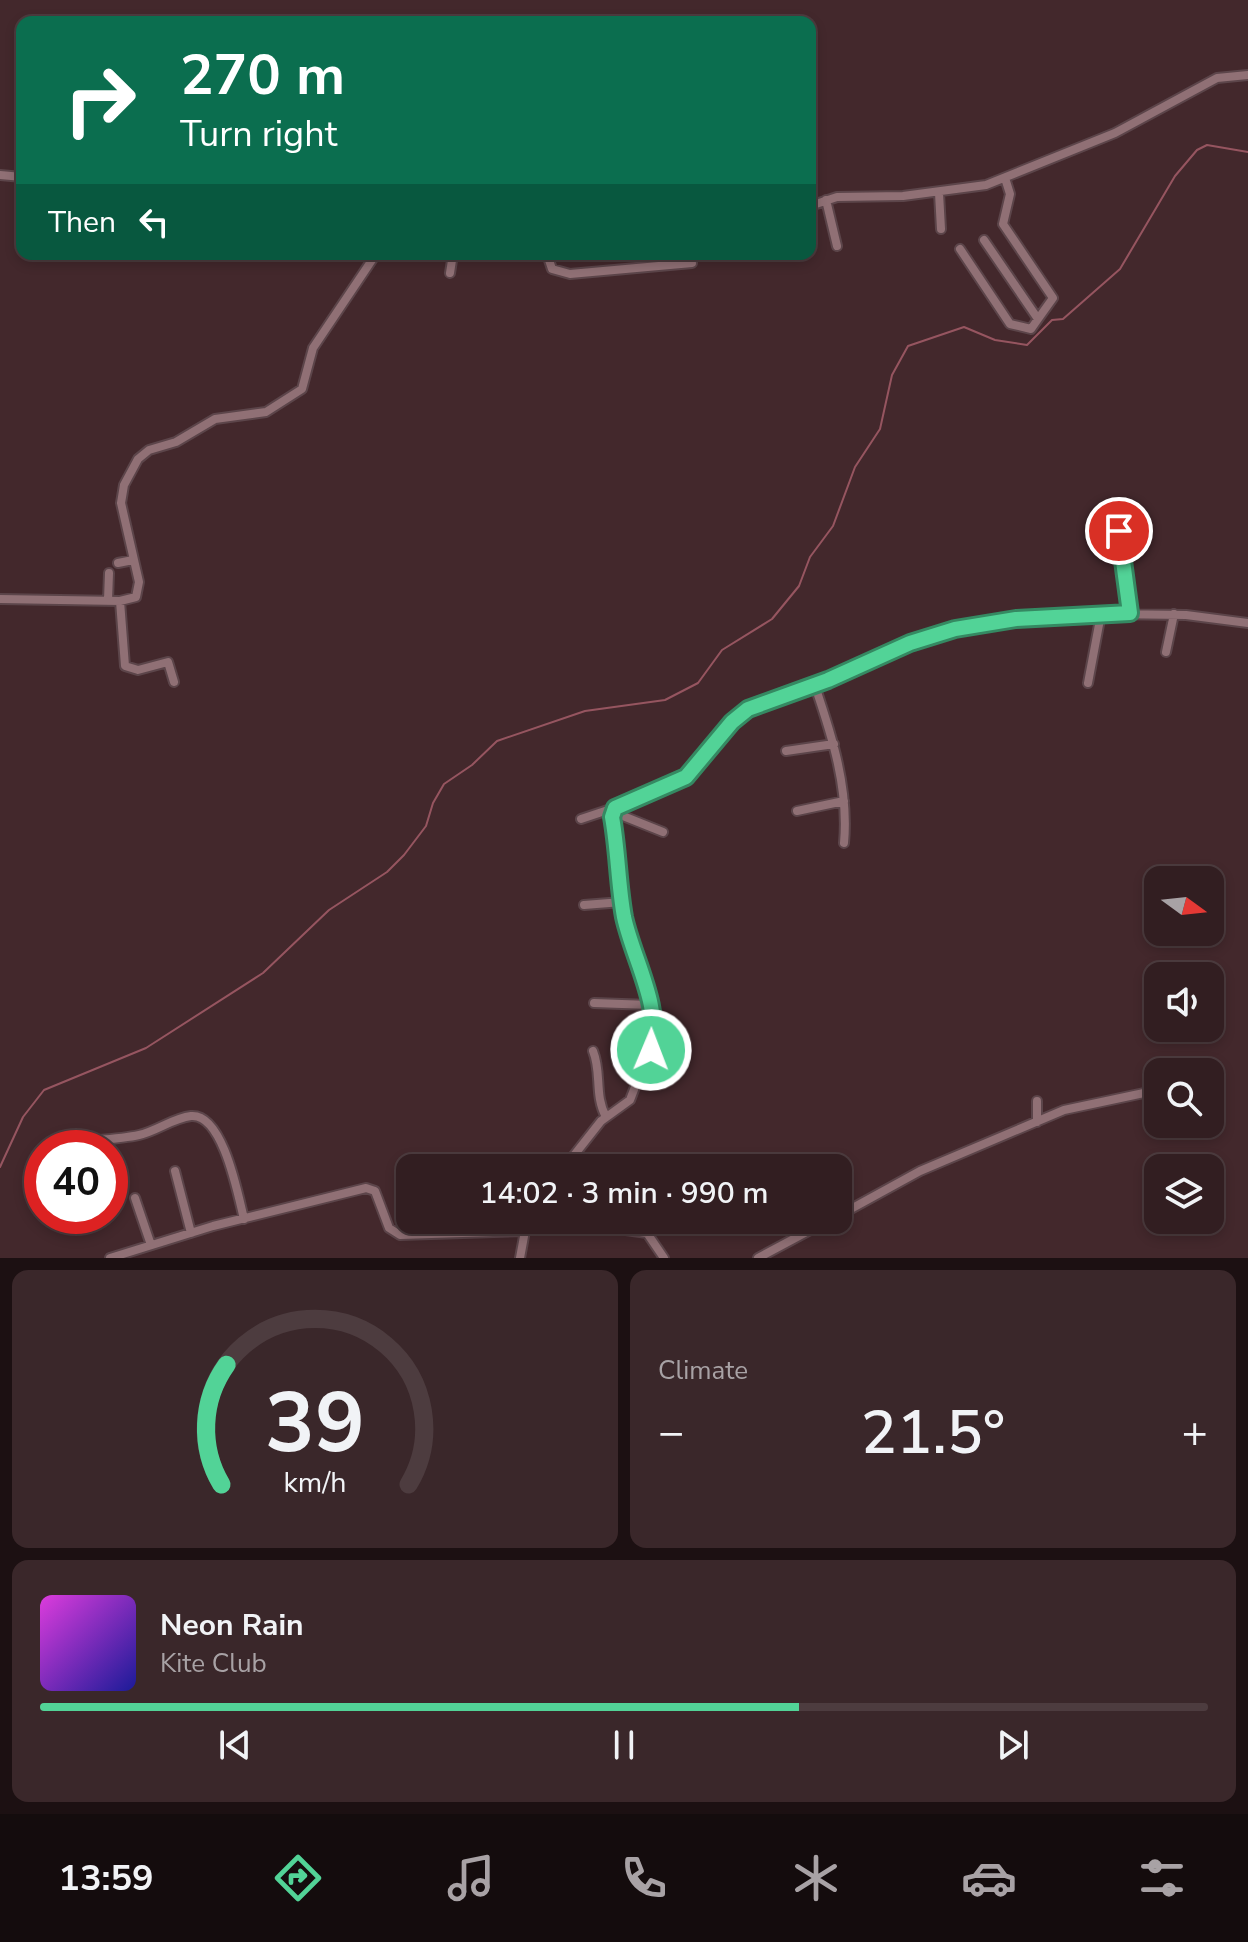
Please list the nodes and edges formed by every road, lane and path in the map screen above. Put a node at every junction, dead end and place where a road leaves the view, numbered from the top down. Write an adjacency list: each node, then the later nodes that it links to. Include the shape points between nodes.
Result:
1 (1248, 75): 2 (street, via 1217,78 1115,133)
2 (1005, 178): 3 (street); 15 (street, via 1010,194 1003,224 1053,298)
3 (939, 193): 4 (street); 6 (street)
4 (826, 200): 5 (street); 8 (street)
5 (816, 204)
6 (941, 229)
7 (984, 240): 15 (street)
8 (837, 246)
9 (960, 249): 15 (street, via 1010,324 1031,329)
10 (372, 260): 17 (street, via 313,348 306,384 298,393 266,412 215,419 138,459 121,498)
11 (452, 260): 14 (street)
12 (548, 260): 13 (street, via 562,273)
13 (692, 263)
14 (450, 273)
15 (1038, 319)
16 (1119, 531): 23 (street)
17 (133, 560): 18 (street); 22 (street, via 139,592)
18 (118, 563)
19 (109, 573): 21 (street)
20 (0, 599): 21 (street)
21 (108, 600): 22 (street)
22 (120, 601): 28 (street, via 125,666 133,671 168,662)
23 (1130, 613): 24 (street); 25 (street)
24 (1101, 614): 29 (street); 30 (street, via 1036,617 934,634)
25 (1174, 614): 26 (street); 27 (street)
26 (1248, 623)
27 (1166, 652)
28 (174, 682)
29 (1088, 683)
30 (815, 686): 31 (street); 34 (street, via 741,713 686,777)
31 (834, 744): 32 (street); 33 (street)
32 (786, 751)
33 (844, 801): 35 (street); 38 (street)
34 (614, 810): 36 (street); 37 (street); 39 (street)
35 (797, 811)
36 (581, 819)
37 (663, 832)
38 (844, 843)
39 (622, 902): 40 (street); 42 (street)
40 (584, 905)
41 (594, 1003): 42 (street)
42 (650, 1005): 46 (street, via 651,1050 630,1100)
43 (593, 1051): 46 (street)
44 (1144, 1093): 47 (street, via 1074,1106)
45 (1037, 1101): 47 (street)
46 (606, 1117): 49 (street)
47 (1037, 1122): 52 (street, via 920,1171)
48 (128, 1136): 53 (street, via 180,1119 200,1117 211,1124)
49 (576, 1154)
50 (175, 1171): 55 (street)
51 (135, 1198): 61 (street)
52 (852, 1208)
53 (244, 1219): 54 (street, via 372,1188 389,1228); 55 (street)
54 (396, 1232)
55 (191, 1233): 61 (street)
56 (398, 1234): 57 (street)
57 (431, 1234)
58 (524, 1234): 63 (street)
59 (648, 1234): 64 (street)
60 (803, 1234): 65 (street)
61 (151, 1245): 62 (street)
62 (110, 1258)
63 (520, 1258)
64 (664, 1258)
65 (758, 1258)

